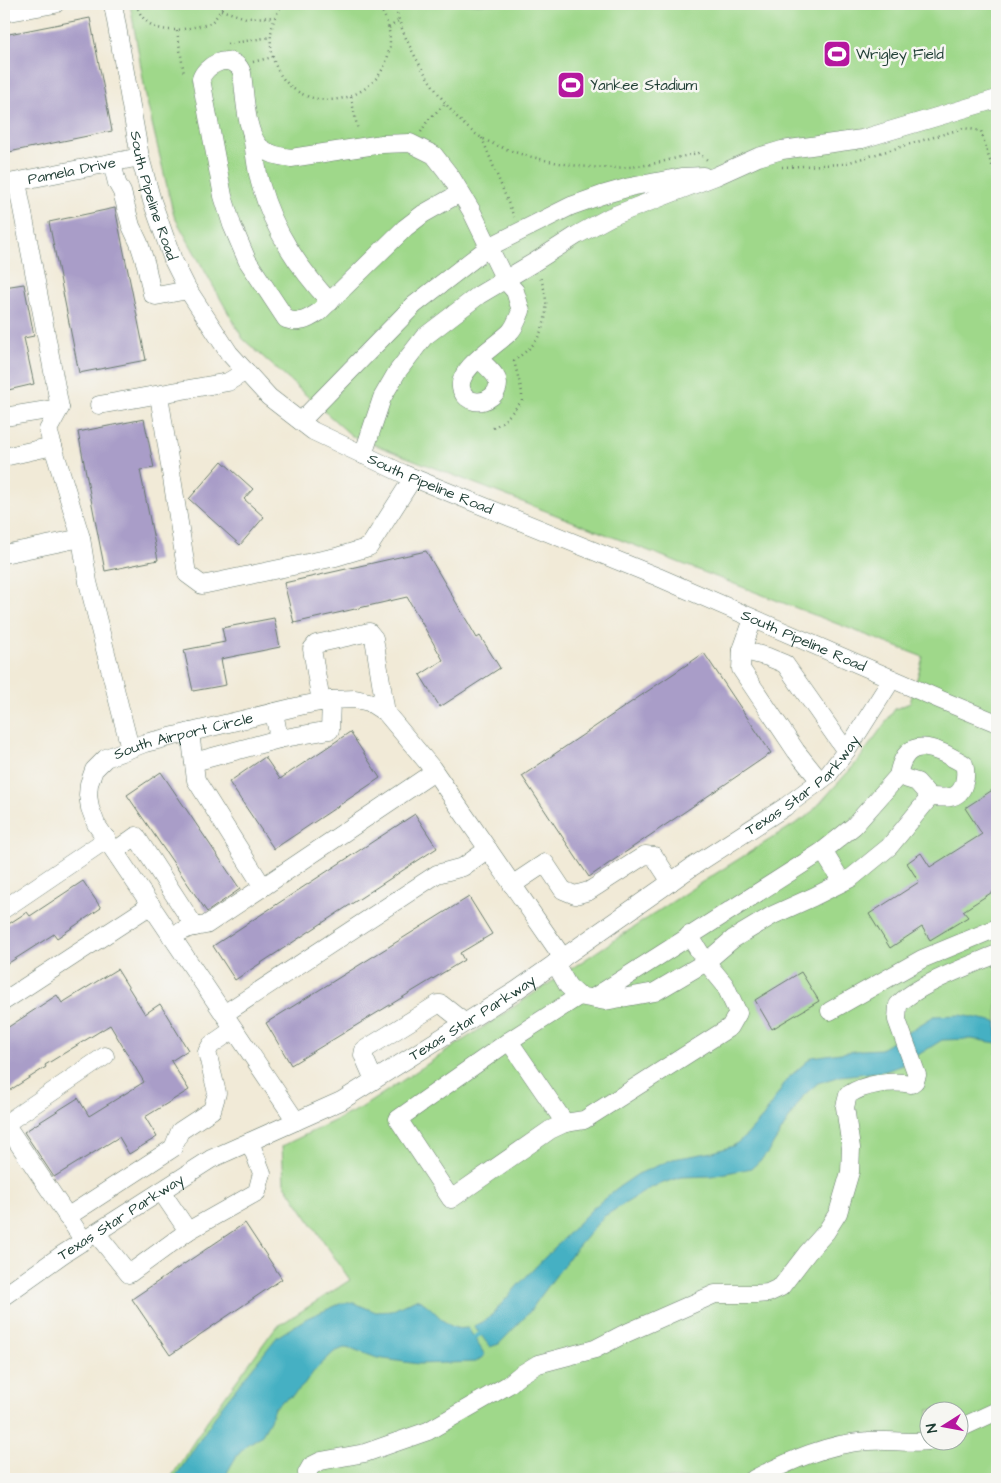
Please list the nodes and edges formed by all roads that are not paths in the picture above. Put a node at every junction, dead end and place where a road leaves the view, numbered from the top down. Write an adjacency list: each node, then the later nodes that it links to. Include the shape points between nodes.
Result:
1 (55, 4): 3 (street)
2 (113, 4): 6 (street, South Pipeline Road)
3 (4, 13)
4 (997, 99): 8 (street, via 862,139 782,150)
5 (252, 134): 10 (street, via 262,148 291,158 382,144 410,143 434,155); 14 (street, via 261,185 276,227 307,276); 14 (street, via 238,65 230,61 212,64 203,72 201,79 223,196 247,260 286,318 297,322 308,320)
6 (140, 157): 7 (street, Pamela Drive); 13 (street, South Pipeline Road, via 161,229)
7 (112, 163): 9 (street, Pamela Drive); 13 (street, via 144,258 152,294)
8 (718, 175): 11 (street, via 682,176 602,195 571,206); 12 (street, via 610,216)
9 (10, 183): 19 (street)
10 (460, 193): 11 (street); 14 (street, via 405,228)
11 (489, 247): 12 (street); 21 (street, via 414,305)
12 (505, 280): 15 (street, via 515,291 521,311 511,331); 23 (street, via 479,295 424,337 382,398)
13 (188, 290): 16 (street, South Pipeline Road, via 229,353)
14 (330, 302)
15 (479, 359)
16 (246, 371): 17 (street, via 228,382); 21 (street, South Pipeline Road, via 269,397)
17 (159, 395): 18 (street); 25 (street, via 187,574 202,585 369,548)
18 (99, 405)
19 (60, 408): 20 (street); 22 (street, via 48,430)
20 (4, 417)
21 (301, 421): 23 (street, South Pipeline Road, via 313,431)
22 (53, 446): 24 (street); 26 (street)
23 (363, 455): 25 (street, South Pipeline Road)
24 (4, 457)
25 (414, 478): 28 (street, South Pipeline Road)
26 (81, 538): 27 (street); 37 (street, via 88,582)
27 (4, 554)
28 (754, 619): 29 (street); 30 (street, South Pipeline Road)
29 (742, 650): 38 (street, via 785,664); 42 (street, via 741,669)
30 (892, 679): 34 (street, South Pipeline Road); 38 (street, Texas Star Parkway)
31 (326, 701): 32 (street, South Airport Circle); 33 (street, South Airport Circle, via 355,699 369,702); 33 (street, via 312,649 316,644 369,632 374,638); 36 (street, via 330,730)
32 (274, 712): 35 (street, South Airport Circle); 36 (street)
33 (386, 713): 40 (street, South Airport Circle)
34 (997, 723)
35 (190, 732): 37 (street, South Airport Circle); 39 (street)
36 (279, 739): 39 (street)
37 (130, 748): 44 (street, South Airport Circle, via 106,758 94,770 89,784 90,808 96,824)
38 (846, 751): 42 (street, Texas Star Parkway)
39 (194, 762): 50 (street, via 196,780)
40 (434, 772): 45 (street, South Airport Circle); 50 (street)
41 (898, 776): 43 (street, via 917,782); 43 (street, via 912,748 923,747 944,753 964,764 967,774 961,791 952,797); 46 (street, via 854,826)
42 (820, 781): 47 (street, Texas Star Parkway)
43 (930, 797): 48 (street, via 889,846)
44 (111, 845): 51 (street, South Airport Circle); 52 (street); 53 (street, via 136,836)
45 (488, 849): 49 (street, South Airport Circle); 63 (street, via 463,867 437,874)
46 (823, 851): 48 (street); 56 (street)
47 (671, 882): 49 (street, via 654,856 645,855 589,892 575,895 563,890 545,863); 58 (street, Texas Star Parkway)
48 (842, 882): 59 (street, via 773,915 733,939)
49 (512, 885): 58 (street, South Airport Circle)
50 (262, 887): 53 (street, via 206,925)
51 (151, 905): 55 (street, South Airport Circle); 61 (street)
52 (4, 909)
53 (195, 927): 55 (street)
54 (997, 928): 62 (street, via 922,959)
55 (171, 936): 63 (street, South Airport Circle)
56 (689, 936): 59 (street); 60 (street)
57 (997, 954): 81 (street, via 914,992 898,1005 897,1020 918,1075 911,1084 864,1087 848,1095 845,1107 851,1148 850,1172 838,1214 781,1287 768,1293 715,1294 595,1350 538,1364 428,1431 365,1453 321,1461 311,1466)
58 (559, 960): 60 (street, South Airport Circle, via 568,986); 64 (street, Texas Star Parkway)
59 (706, 962): 60 (street, via 655,992 605,1001); 71 (street, via 724,985 738,1013 730,1027 584,1120)
60 (586, 997): 66 (street)
61 (4, 1002)
62 (830, 1011)
63 (224, 1014): 65 (street, South Airport Circle)
64 (465, 1023): 68 (street, Texas Star Parkway); 68 (street, via 438,1004 364,1050 363,1055)
65 (234, 1029): 69 (street, South Airport Circle); 74 (street, via 211,1045 207,1052 217,1093 212,1110 180,1132 173,1148)
66 (509, 1041): 71 (street); 71 (street, via 398,1118 451,1199 550,1130)
67 (105, 1056): 70 (street)
68 (374, 1080): 69 (street, Texas Star Parkway, via 341,1101)
69 (296, 1121): 72 (street, Texas Star Parkway)
70 (4, 1123): 74 (street)
71 (566, 1123)
72 (250, 1142): 73 (street, Texas Star Parkway, via 211,1159); 75 (street, via 262,1173 257,1192)
73 (161, 1192): 75 (street); 76 (street, Texas Star Parkway)
74 (67, 1217): 76 (street)
75 (188, 1231): 76 (street, via 129,1274)
76 (90, 1237): 77 (street, Texas Star Parkway)
77 (4, 1296)
78 (997, 1412): 79 (street)
79 (968, 1425)
80 (918, 1443): 82 (street, via 868,1441 818,1451)
81 (308, 1479)
82 (754, 1479)

